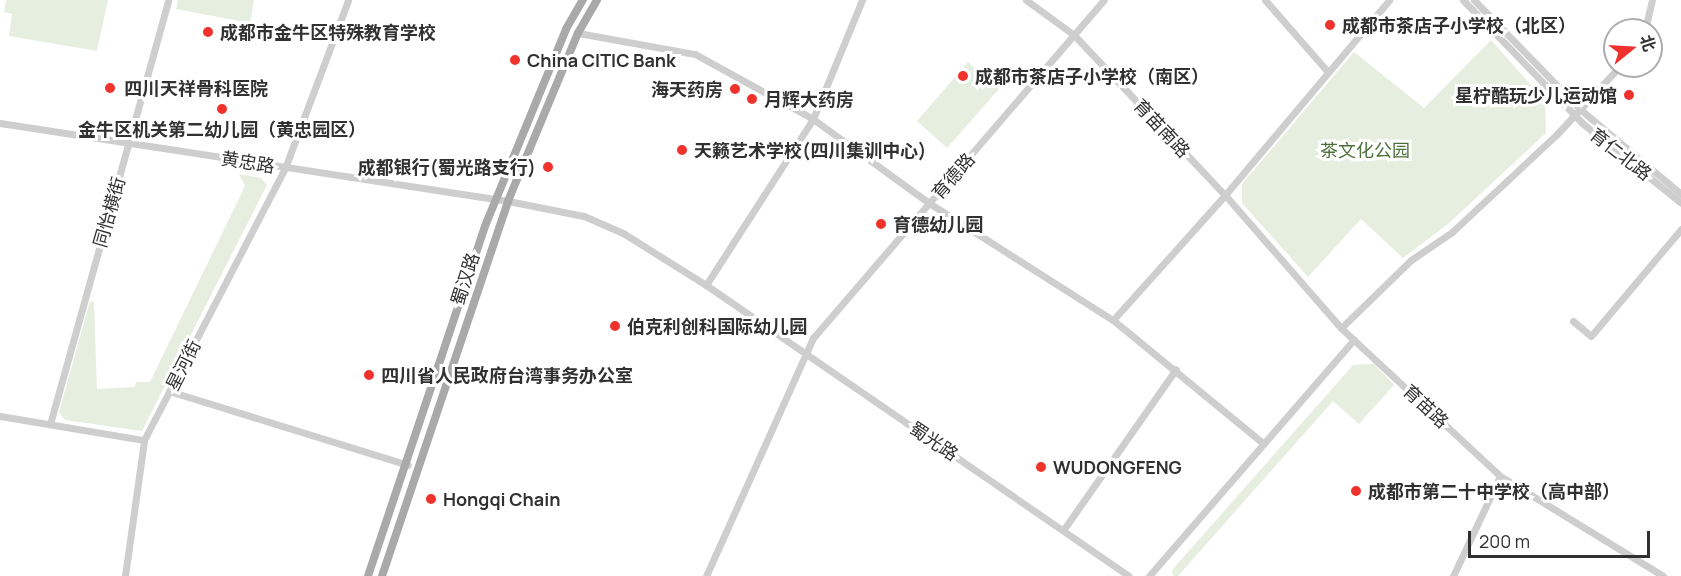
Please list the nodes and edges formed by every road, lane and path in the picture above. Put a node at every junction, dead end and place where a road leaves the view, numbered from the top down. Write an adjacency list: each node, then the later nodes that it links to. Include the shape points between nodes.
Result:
1 (168, 0): 21 (street, 同怡横街)
2 (348, 0): 22 (street, 星河街)
3 (583, 0): 26 (main road, 蜀汉路, via 566,29)
4 (597, 0): 14 (main road, 蜀汉路)
5 (862, 0): 19 (street)
6 (1026, 0): 15 (street, 育苗南路)
7 (1104, 0): 15 (street, 育德路)
8 (1265, 0): 16 (street)
9 (1389, 0): 16 (street)
10 (1463, 0): 18 (street, 育仁北路)
11 (1474, 0): 18 (street)
12 (1652, 0): 13 (street)
13 (1648, 18)
14 (578, 33): 19 (street, via 695,54); 25 (main road, 蜀汉路)
15 (1074, 35): 24 (street, 育苗南路); 27 (street, 育德路)
16 (1328, 72): 24 (street)
17 (1609, 78): 18 (street)
18 (1578, 112): 23 (street); 28 (street, 育仁北路); 33 (street, via 1452,232 1411,260)
19 (813, 119): 27 (street); 30 (street)
20 (0, 123): 21 (street, 黄忠路)
21 (128, 142): 22 (street, 黄忠路); 39 (street, 同怡横街)
22 (285, 168): 26 (street, 黄忠路); 37 (street, 星河街)
23 (1681, 194)
24 (1225, 195): 31 (street); 33 (street, 育苗路)
25 (508, 201): 26 (street, 黄忠路); 30 (street, 黄忠路, via 584,216 623,233); 47 (main road, 蜀汉路)
26 (495, 202): 42 (main road, 蜀汉路)
27 (929, 203): 31 (street); 35 (street, 育德路)
28 (1681, 203)
29 (1681, 229): 32 (street, via 1591,336)
30 (706, 285): 35 (street, 蜀光路)
31 (1113, 320): 36 (street)
32 (1573, 321)
33 (1341, 328): 34 (street, 育苗路)
34 (1354, 339): 41 (street); 43 (street, 育苗路)
35 (804, 353): 44 (street, 蜀光路); 48 (street, 育德路)
36 (1176, 369): 41 (street); 44 (street)
37 (169, 391): 40 (street, 星河街); 42 (street)
38 (0, 416): 39 (street)
39 (50, 424): 40 (street)
40 (144, 440): 45 (street, 星河街)
41 (1264, 444): 50 (street)
42 (408, 465): 46 (main road, 蜀汉路)
43 (1500, 476): 51 (street); 52 (street, 育苗路)
44 (1064, 529): 49 (street, 蜀光路)
45 (125, 576)
46 (368, 576)
47 (382, 576)
48 (706, 576)
49 (1129, 576)
50 (1149, 576)
51 (1454, 576)
52 (1663, 576)

